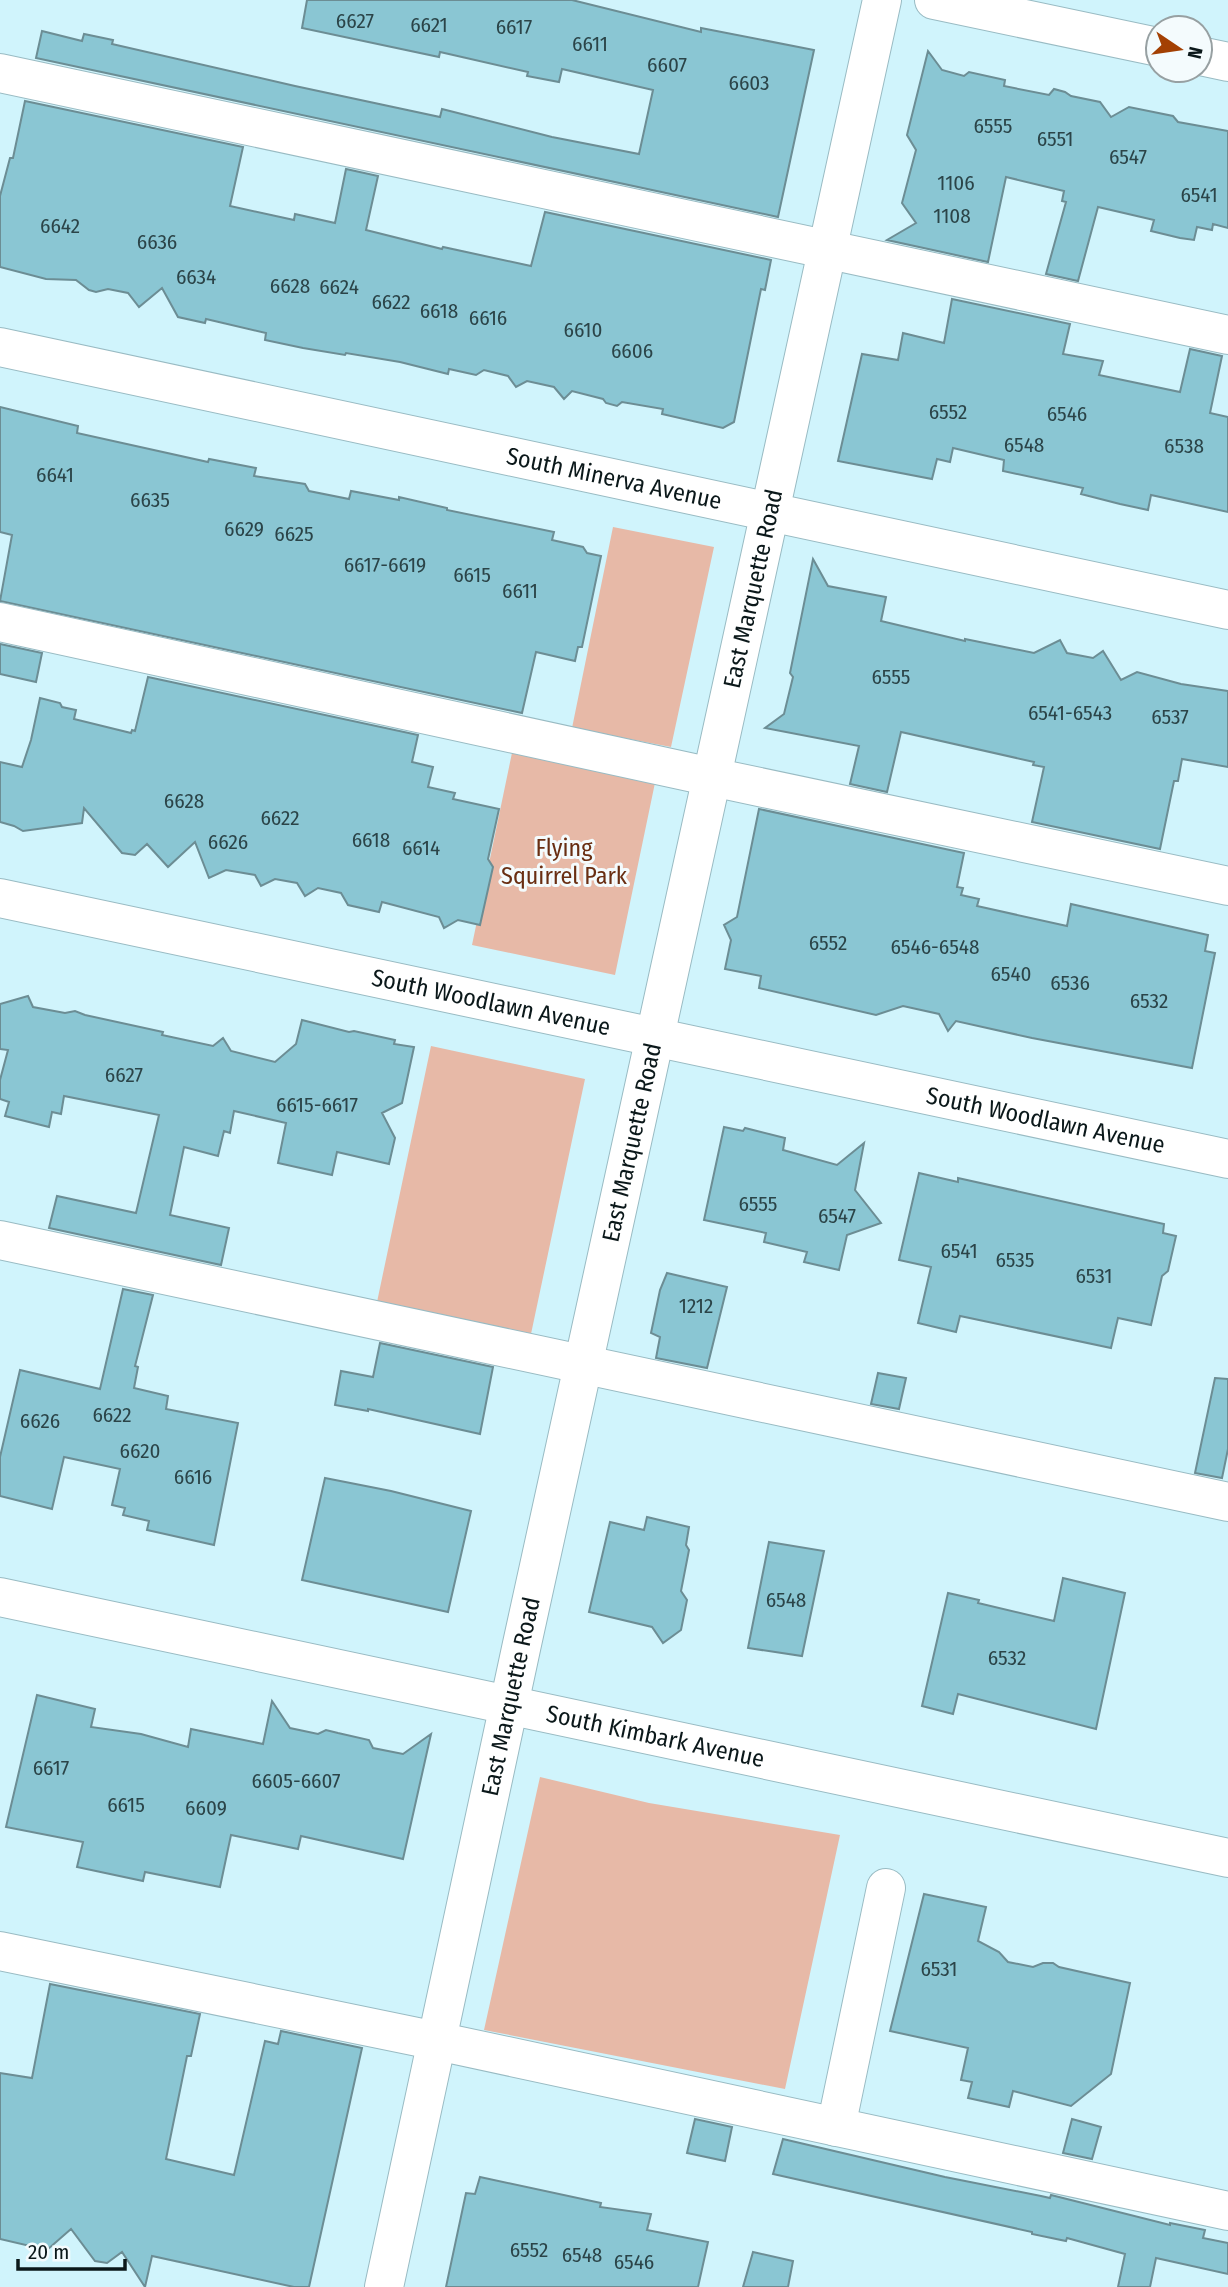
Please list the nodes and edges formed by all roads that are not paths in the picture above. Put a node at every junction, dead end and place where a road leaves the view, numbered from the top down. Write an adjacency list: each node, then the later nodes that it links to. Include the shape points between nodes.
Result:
1 (882, 0): 5 (street, East Marquette Road)
2 (934, 0): 3 (street)
3 (1144, 44)
4 (0, 73): 5 (street)
5 (829, 250): 6 (street); 8 (street, East Marquette Road)
6 (1228, 335)
7 (0, 347): 8 (street, South Minerva Avenue)
8 (772, 512): 9 (street, South Minerva Avenue); 11 (street, East Marquette Road)
9 (1228, 610)
10 (0, 622): 11 (street)
11 (712, 777): 12 (street); 14 (street, East Marquette Road)
12 (1228, 886)
13 (0, 898): 14 (street, South Woodlawn Avenue)
14 (654, 1037): 15 (street, South Woodlawn Avenue); 17 (street, East Marquette Road)
15 (1228, 1159)
16 (0, 1240): 17 (street)
17 (583, 1366): 18 (street); 20 (street, East Marquette Road)
18 (1228, 1502)
19 (0, 1597): 20 (street, South Kimbark Avenue)
20 (509, 1706): 21 (street, South Kimbark Avenue); 24 (street, East Marquette Road)
21 (1228, 1857)
22 (886, 1888): 25 (street)
23 (0, 1951): 24 (street)
24 (437, 2041): 25 (street); 27 (street, East Marquette Road)
25 (836, 2127): 26 (street)
26 (1228, 2211)
27 (384, 2287)

